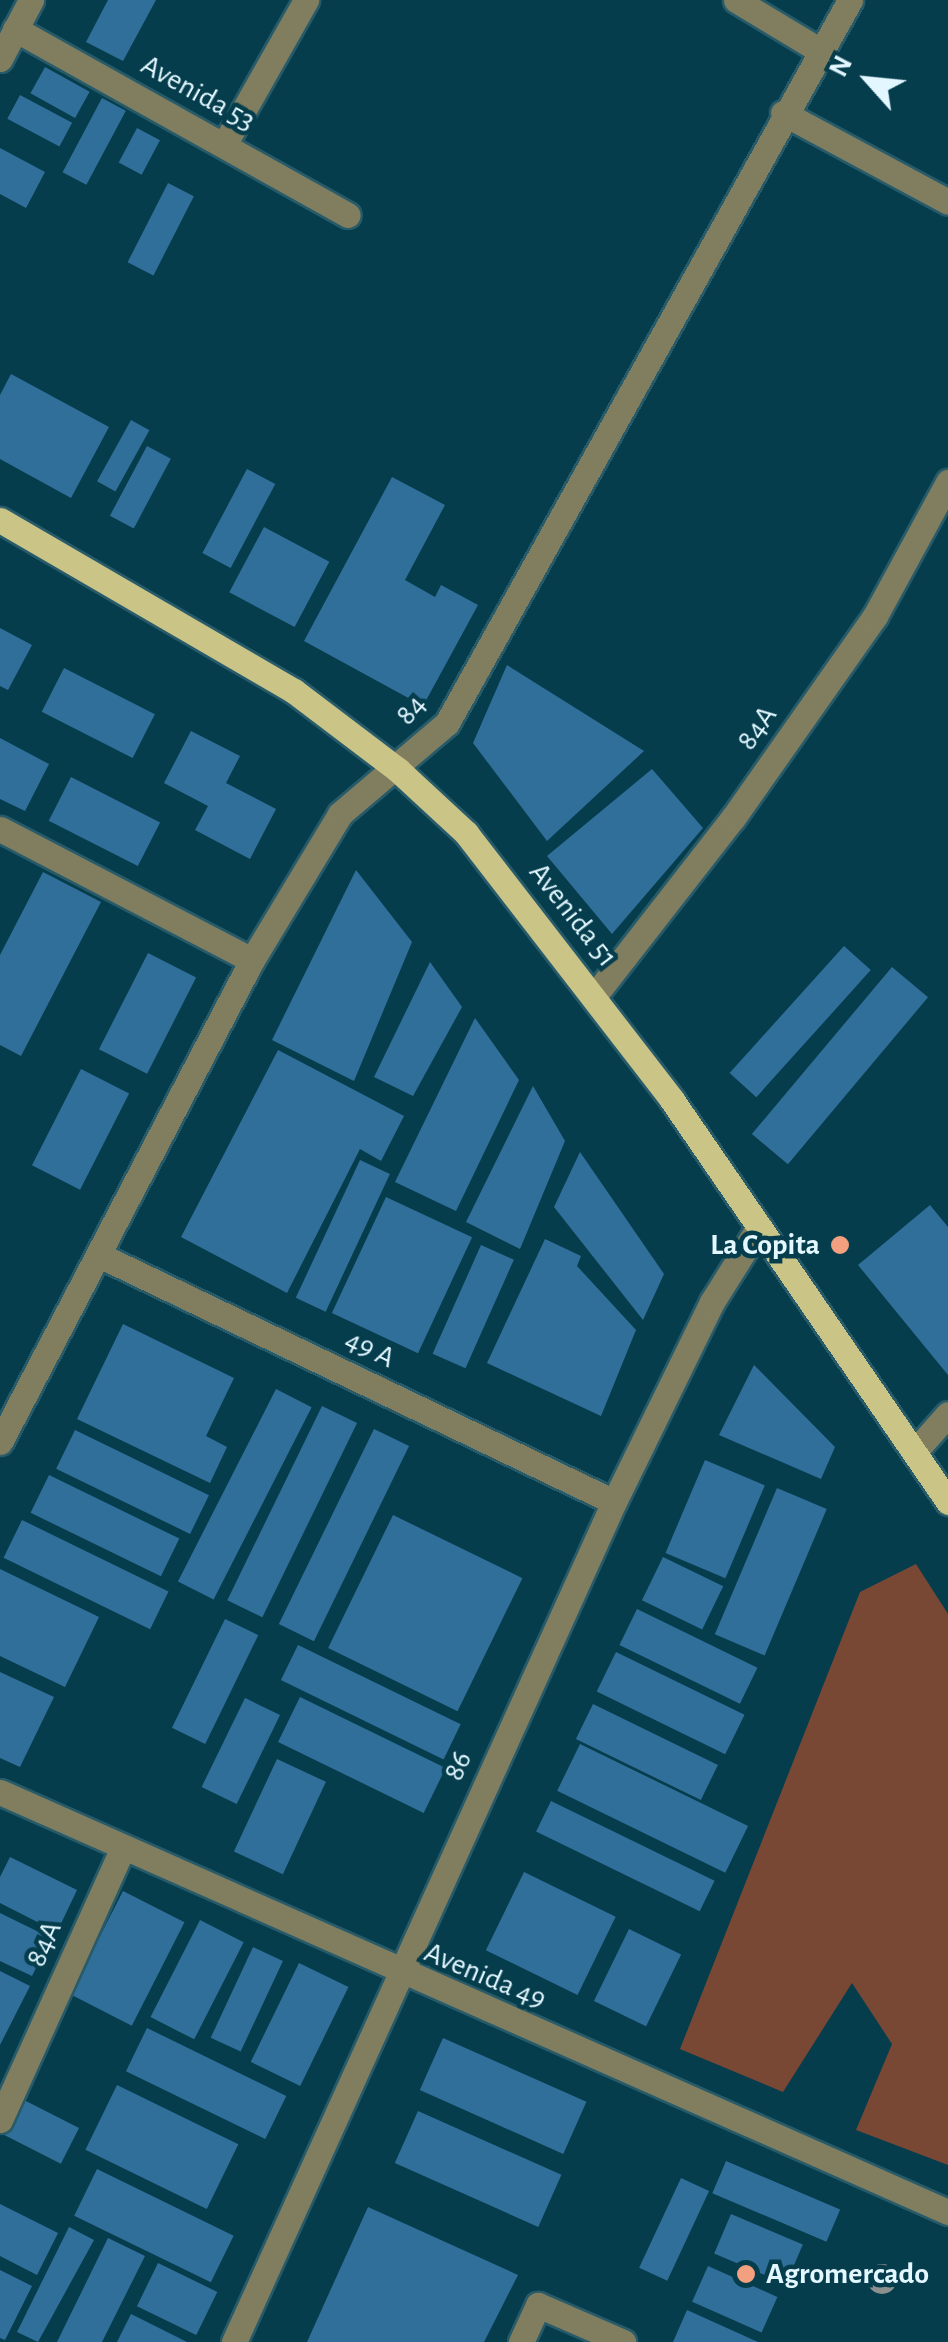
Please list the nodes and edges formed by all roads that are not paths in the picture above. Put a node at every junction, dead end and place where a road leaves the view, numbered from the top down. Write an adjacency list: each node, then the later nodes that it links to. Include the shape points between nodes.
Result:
1 (32, 0): 5 (street)
2 (306, 0): 9 (street)
3 (736, 0): 6 (street)
4 (850, 0): 6 (street, 84)
5 (15, 29): 7 (street); 9 (street, Avenida 53)
6 (819, 50): 8 (street, 84)
7 (0, 59)
8 (783, 113): 10 (street); 14 (street, 84, via 447,723)
9 (224, 145): 11 (street, Avenida 53)
10 (948, 202)
11 (348, 215)
12 (948, 482): 17 (street, 84A, via 875,616 733,818)
13 (0, 520): 14 (main road, Avenida 51, via 294,691)
14 (398, 770): 16 (street, 84, via 340,814); 17 (main road, Avenida 51, via 466,833)
15 (0, 829): 16 (street)
16 (252, 960): 19 (street, 84)
17 (595, 995): 18 (main road, Avenida 51)
18 (759, 1226): 22 (main road, Avenida 51); 23 (street, 86, via 712,1302)
19 (99, 1255): 21 (street, 84); 23 (street, 49 A)
20 (948, 1414): 22 (street)
21 (0, 1442)
22 (916, 1450): 24 (main road, Avenida 51)
23 (614, 1502): 27 (street, 86)
24 (948, 1502)
25 (0, 1792): 26 (street, Avenida 49)
26 (122, 1850): 27 (street, Avenida 49); 28 (street, 84A)
27 (398, 1974): 29 (street, Avenida 49); 30 (street, 86)
28 (0, 2120)
29 (948, 2212)
30 (234, 2342)
31 (521, 2342): 32 (street, via 538,2305)
32 (623, 2342)

